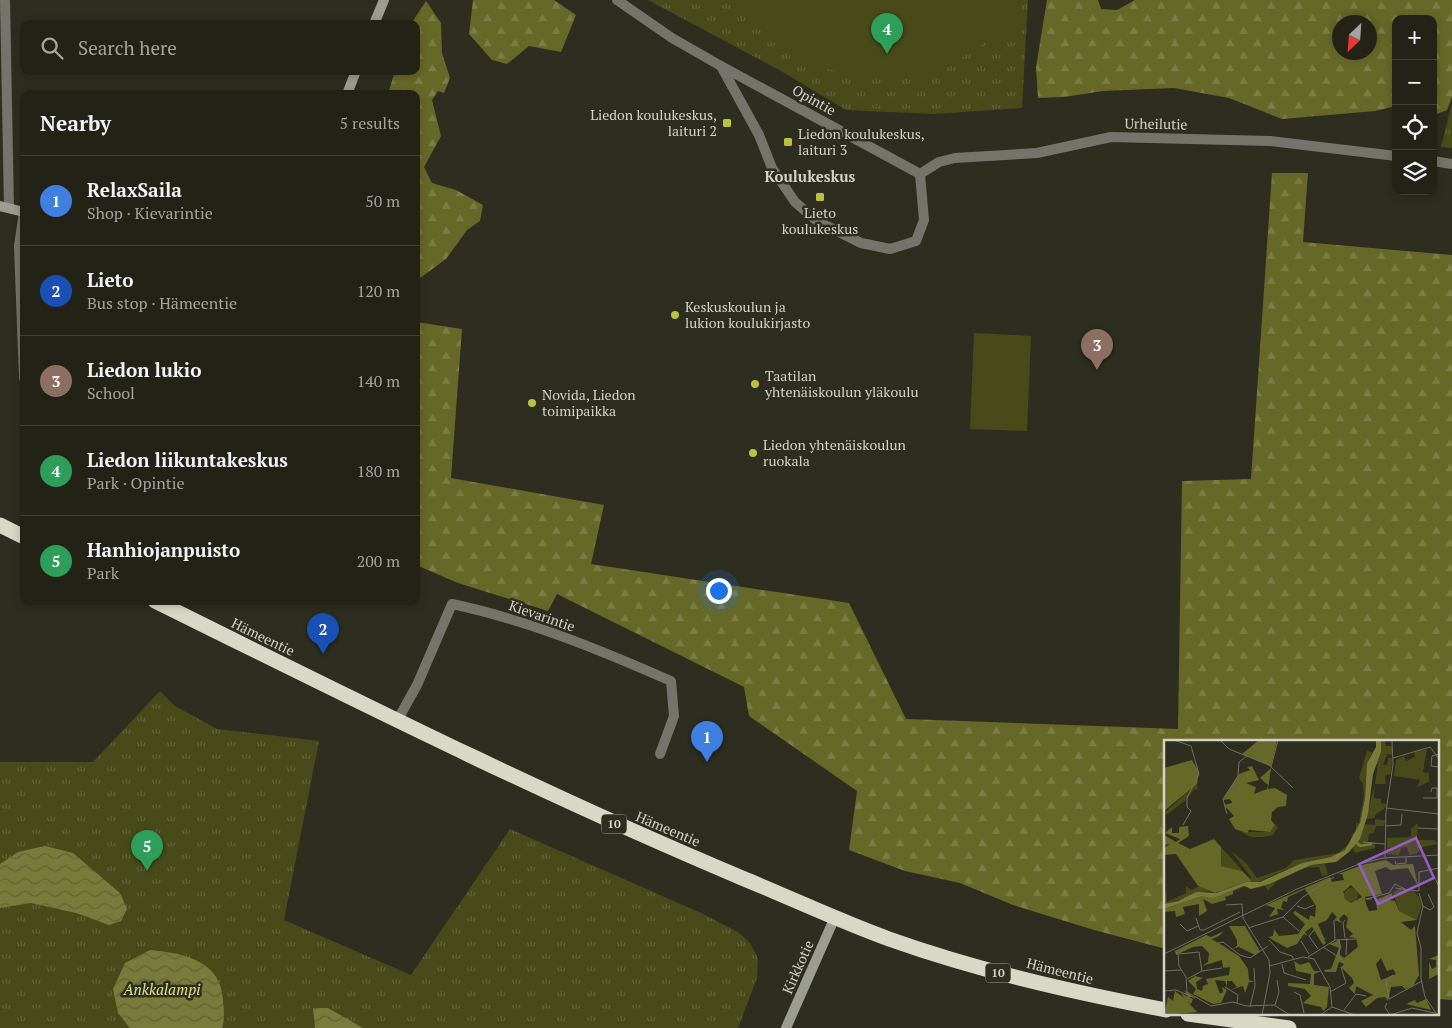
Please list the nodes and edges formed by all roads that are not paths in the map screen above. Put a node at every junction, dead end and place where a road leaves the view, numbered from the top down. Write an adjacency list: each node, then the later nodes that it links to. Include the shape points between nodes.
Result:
1 (5, 0): 12 (street)
2 (384, 0): 4 (street)
3 (617, 0): 5 (street, Opintie, via 672,38)
4 (376, 20)
5 (721, 66): 11 (street, Opintie); 11 (street, via 759,134 780,182 795,202 839,234 890,249 916,241 924,220)
6 (354, 75): 7 (street)
7 (349, 90)
8 (1392, 156): 11 (street, Urheilutie, via 1270,141 1111,137 1037,154 955,158 939,162)
9 (1437, 162): 10 (street)
10 (1452, 164)
11 (920, 174)
12 (4, 207): 13 (street)
13 (20, 211)
14 (20, 239): 15 (street)
15 (20, 272)
16 (0, 525): 17 (highway)
17 (20, 534)
18 (163, 605): 19 (highway, Hämeentie / 10)
19 (397, 721): 20 (street, Kievarintie, via 418,685 452,604 483,610 602,650 671,681 674,716); 21 (highway, Hämeentie / 10, via 620,827)
20 (660, 754)
21 (835, 916): 22 (highway, Hämeentie / 10, via 888,938 999,973); 24 (street, Kirkkotie)
22 (1164, 1010)
23 (1202, 1016): 25 (highway)
24 (786, 1028)
25 (1289, 1028)

